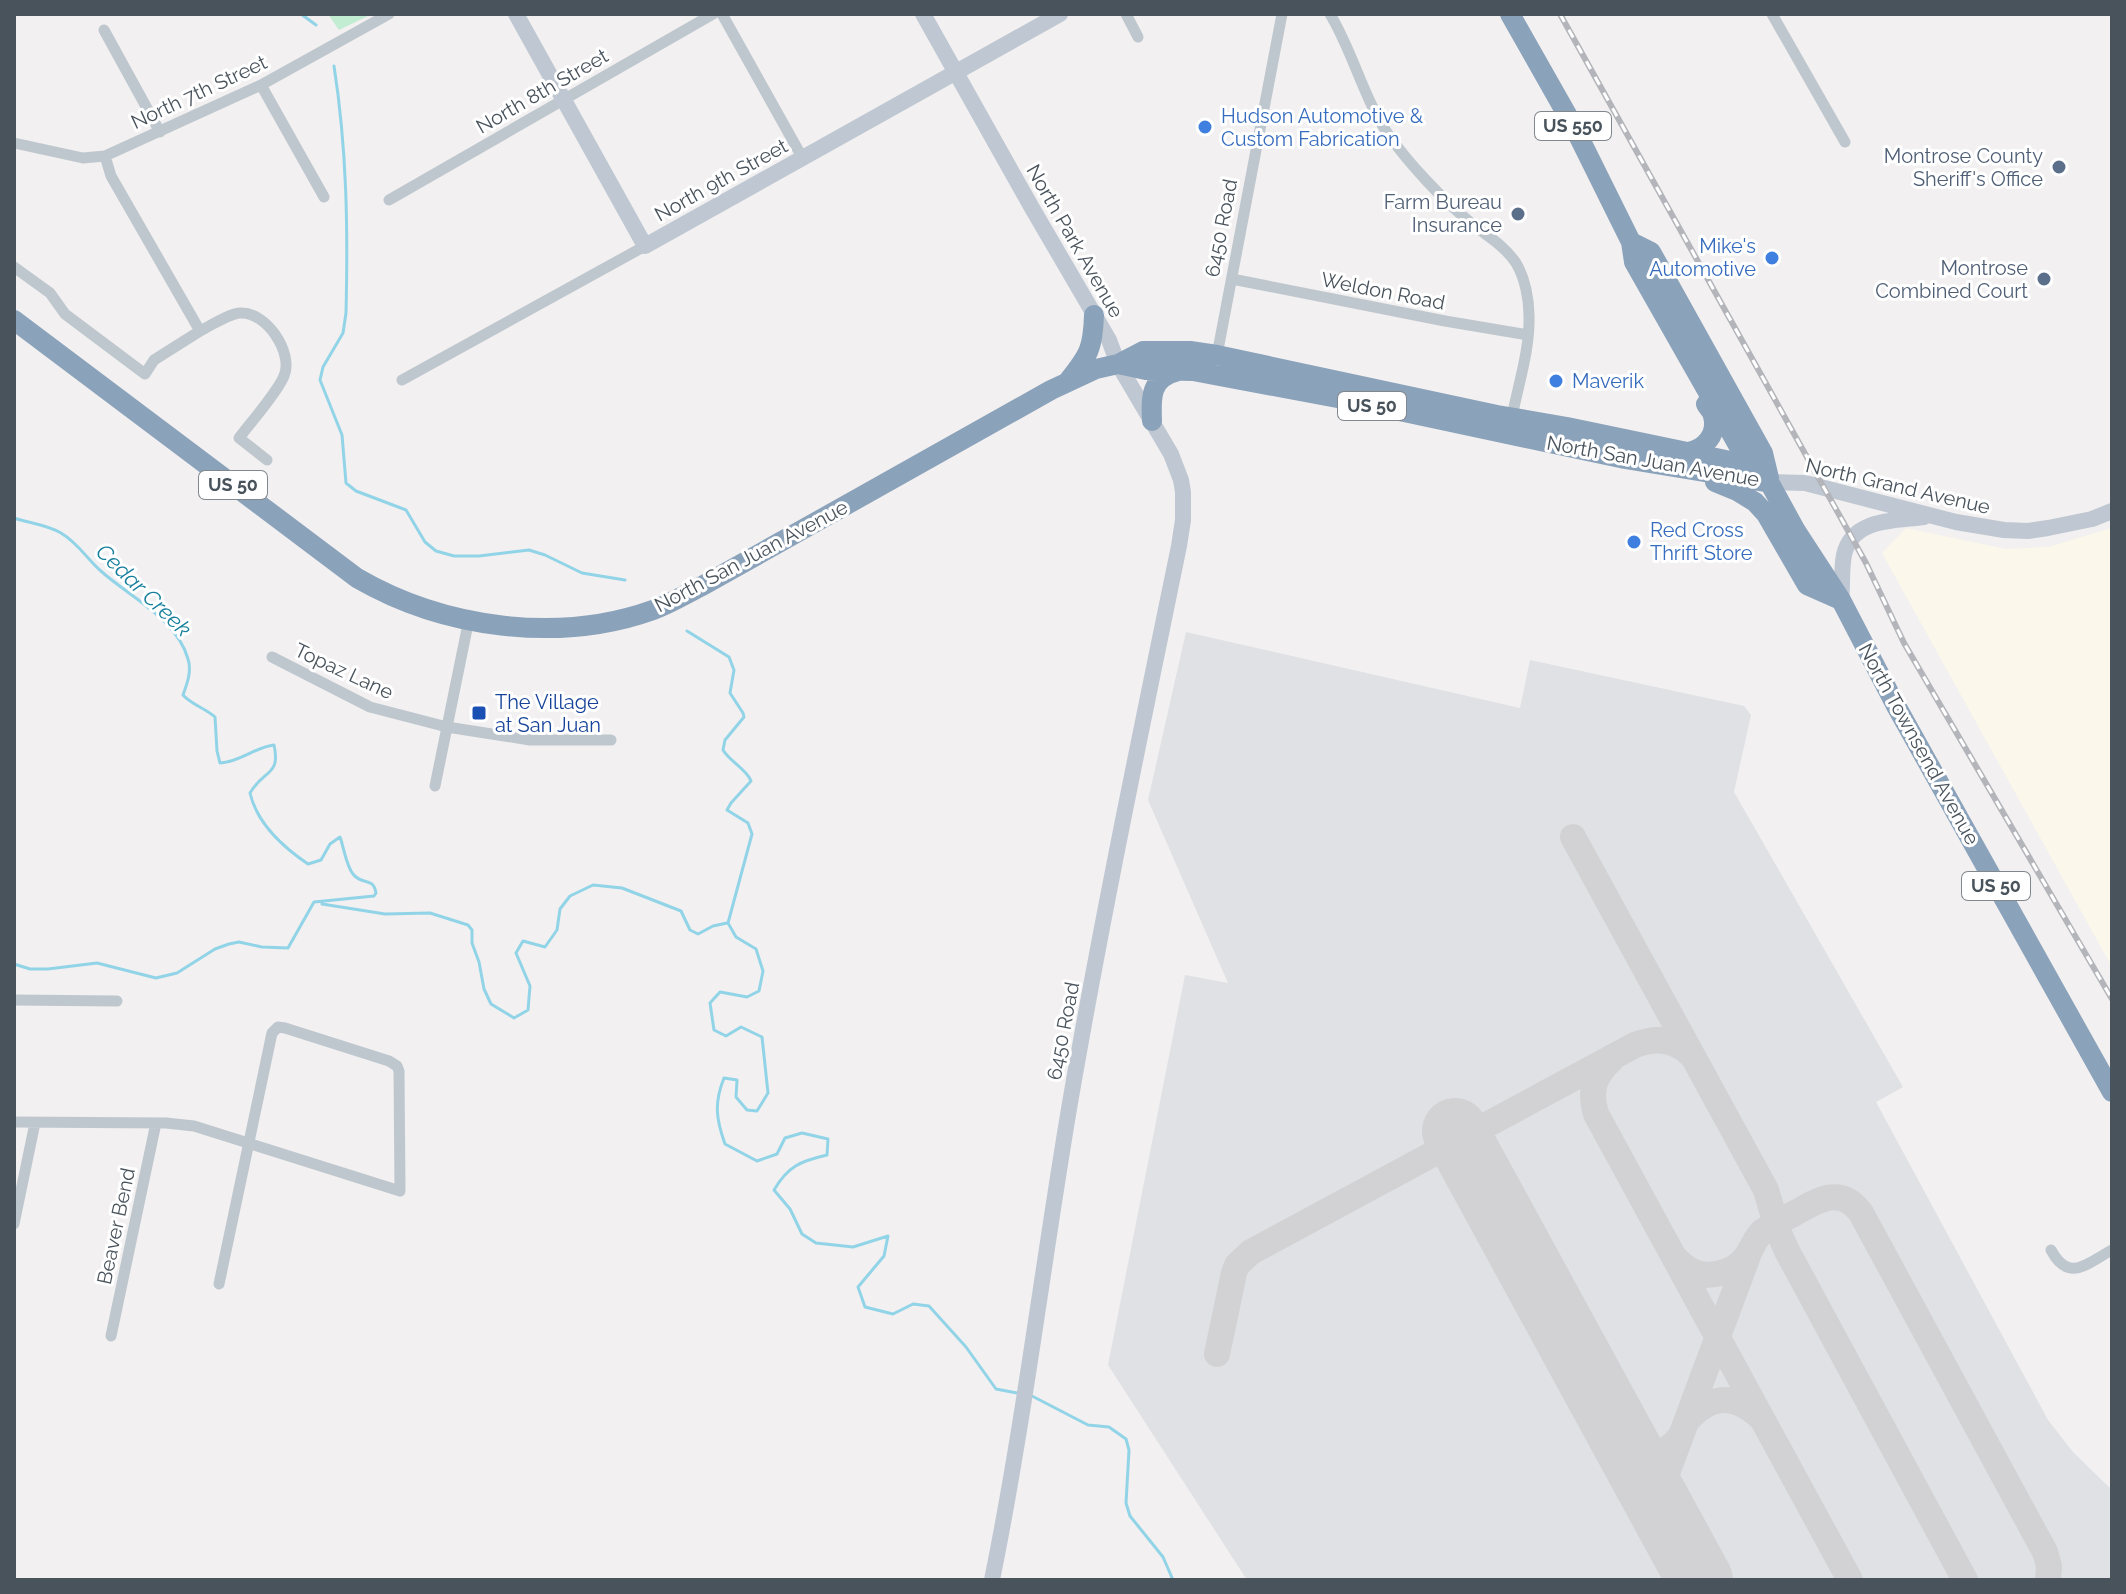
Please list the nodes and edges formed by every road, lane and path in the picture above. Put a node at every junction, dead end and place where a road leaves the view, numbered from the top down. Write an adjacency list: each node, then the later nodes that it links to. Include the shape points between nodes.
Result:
1 (389, 14): 15 (street, North 7th Street)
2 (516, 14): 16 (street)
3 (713, 14): 16 (street, North 8th Street)
4 (722, 14): 21 (street)
5 (923, 14): 14 (street, North Park Avenue)
6 (1060, 14): 14 (street, North 9th Street)
7 (1126, 14): 13 (street)
8 (1282, 14): 27 (street, 6450 Road)
9 (1330, 14): 32 (street, via 1388,134 1414,167 1517,264 1528,302)
10 (1510, 14): 24 (highway, North Townsend Avenue / US 550)
11 (1772, 14): 18 (street)
12 (104, 30): 17 (street)
13 (1138, 37)
14 (955, 72): 21 (street, North 9th Street); 28 (street, North Park Avenue)
15 (261, 85): 17 (street, North 7th Street); 22 (street)
16 (564, 100): 23 (street, North 8th Street); 25 (street)
17 (160, 132): 20 (street, North 7th Street)
18 (1845, 142)
19 (14, 143): 20 (street, North 7th Street, via 83,158)
20 (105, 156): 30 (street, via 111,176)
21 (802, 157): 25 (street, North 9th Street)
22 (324, 197)
23 (389, 200)
24 (1631, 242): 31 (highway, North Townsend Avenue / US 550, via 1634,262); 43 (highway, North Townsend Avenue / US 550, via 1651,252 1763,453)
25 (645, 246): 36 (street, North 9th Street)
26 (14, 267): 30 (street, via 50,293 65,314 145,374 154,360)
27 (1232, 279): 32 (street, Weldon Road); 33 (street, 6450 Road)
28 (1094, 315): 34 (street, North Park Avenue); 37 (highway, via 1092,344)
29 (14, 320): 48 (highway, North San Juan Avenue / US 50, via 357,578 402,601)
30 (200, 331): 42 (street, via 238,312 255,314 277,339 286,360 285,374 239,438)
31 (1674, 332): 40 (highway, via 1675,350 1713,416 1708,442); 43 (highway, North Townsend Avenue / US 550, via 1738,445)
32 (1528, 335): 38 (street)
33 (1217, 355): 34 (highway, North San Juan Avenue / US 50, via 1147,351); 38 (highway, North San Juan Avenue / US 50)
34 (1118, 364): 35 (highway, North San Juan Avenue / US 50); 37 (highway, North San Juan Avenue / US 50); 39 (street, North Park Avenue)
35 (1182, 370): 39 (highway, via 1168,374 1155,387); 41 (highway, North San Juan Avenue / US 50)
36 (402, 380)
37 (1066, 383): 48 (highway, North San Juan Avenue / US 50, via 655,609 568,626)
38 (1512, 417): 40 (highway, North San Juan Avenue / US 50)
39 (1152, 421): 44 (street, North Park Avenue, via 1171,454)
40 (1688, 452): 43 (highway, North San Juan Avenue / US 50, via 1740,463)
41 (1625, 459): 43 (highway, North San Juan Avenue / US 50); 47 (highway, US 50, via 1718,483 1755,502 1807,585)
42 (267, 460)
43 (1769, 482): 46 (street, North Grand Avenue, via 1805,483); 47 (highway, North Townsend Avenue / US 50)
44 (1183, 492): 65 (street, 6450 Road, via 1179,546 1078,1057)
45 (2112, 511): 46 (street, North Grand Avenue, via 2028,531)
46 (1933, 516): 47 (street, via 1878,522 1851,538)
47 (1841, 600): 55 (highway, North Townsend Avenue / US 50)
48 (469, 619): 50 (street)
49 (272, 657): 50 (street, Topaz Lane, via 370,707)
50 (447, 727): 51 (street, Topaz Lane, via 530,740); 52 (street)
51 (611, 740)
52 (435, 786)
53 (14, 1000): 54 (street)
54 (117, 1001)
55 (2112, 1092)
56 (14, 1122): 57 (street)
57 (35, 1123): 58 (street); 60 (street)
58 (156, 1123): 59 (street, via 194,1126); 64 (street, Beaver Bend)
59 (249, 1144): 59 (street, via 400,1191 397,1066 278,1027 272,1033); 63 (street)
60 (14, 1224)
61 (2051, 1250): 62 (street, via 2058,1265 2068,1269)
62 (2112, 1250)
63 (219, 1284)
64 (111, 1336)
65 (992, 1580)

